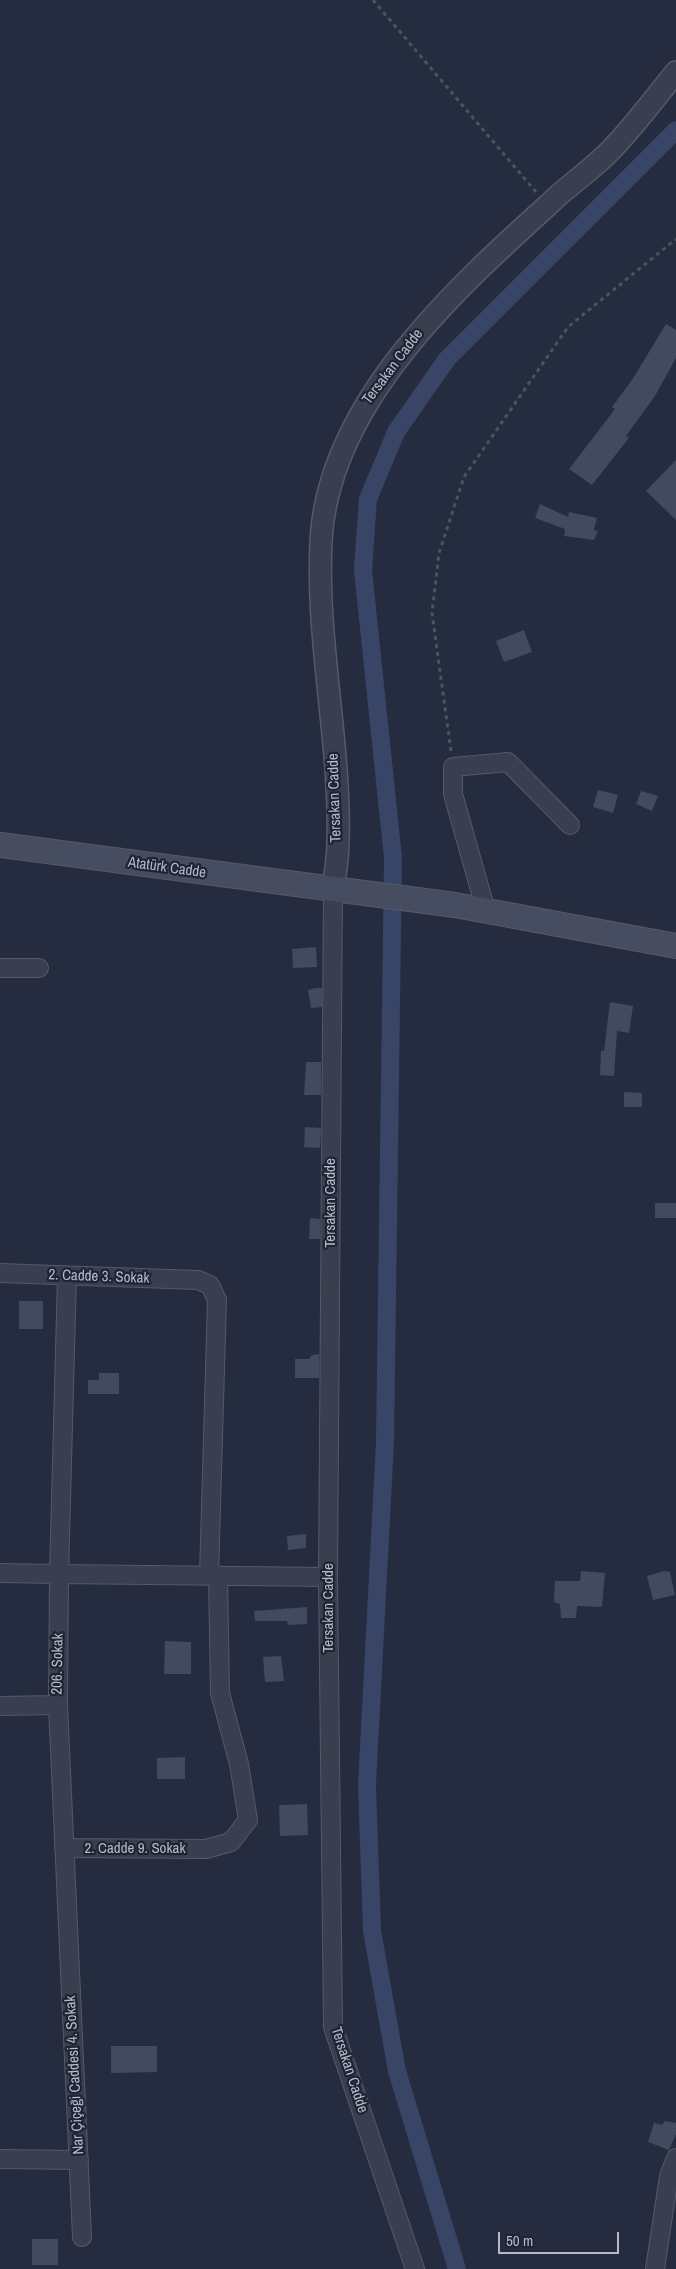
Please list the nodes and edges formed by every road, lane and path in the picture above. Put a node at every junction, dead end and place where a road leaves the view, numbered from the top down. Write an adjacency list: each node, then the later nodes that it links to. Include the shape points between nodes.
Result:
1 (373, 0): 3 (path)
2 (676, 72): 3 (street, Tersakan Cadde, via 608,153)
3 (547, 205): 8 (street, Tersakan Cadde, via 435,312 363,407 330,482 321,540 320,616 337,786 338,844)
4 (676, 240): 5 (path, via 568,327 464,477 439,553 432,613)
5 (453, 767): 6 (street, via 508,762); 9 (street, via 453,794)
6 (570, 825)
7 (0, 845): 8 (main road, Atatürk Cadde)
8 (333, 890): 9 (main road, Atatürk Cadde); 18 (street, Tersakan Cadde)
9 (486, 911): 10 (main road, Atatürk Cadde)
10 (676, 946)
11 (0, 968): 12 (street)
12 (39, 968)
13 (0, 1273): 14 (street, 2. Cadde 3. Sokak)
14 (67, 1276): 16 (street, 206. Sokak); 17 (street, 2. Cadde 3. Sokak, via 198,1280 210,1285 217,1300)
15 (0, 1574): 16 (street)
16 (60, 1574): 17 (street); 19 (street, 206. Sokak)
17 (213, 1575): 18 (street); 21 (street, 2. Cadde 9. Sokak, via 220,1693 239,1764 248,1820 231,1842 206,1850)
18 (328, 1577): 27 (street, Tersakan Cadde, via 333,2027)
19 (58, 1705): 20 (street); 21 (street, 206. Sokak)
20 (0, 1706)
21 (64, 1848): 22 (street, 206. Sokak)
22 (67, 1913): 25 (street, Nar Çiçeği Caddesi 4. Sokak)
23 (676, 2158): 28 (street, via 669,2176)
24 (0, 2159): 25 (street)
25 (79, 2160): 26 (street, Nar Çiçeği Caddesi 4. Sokak)
26 (82, 2237)
27 (415, 2269)
28 (655, 2269)

